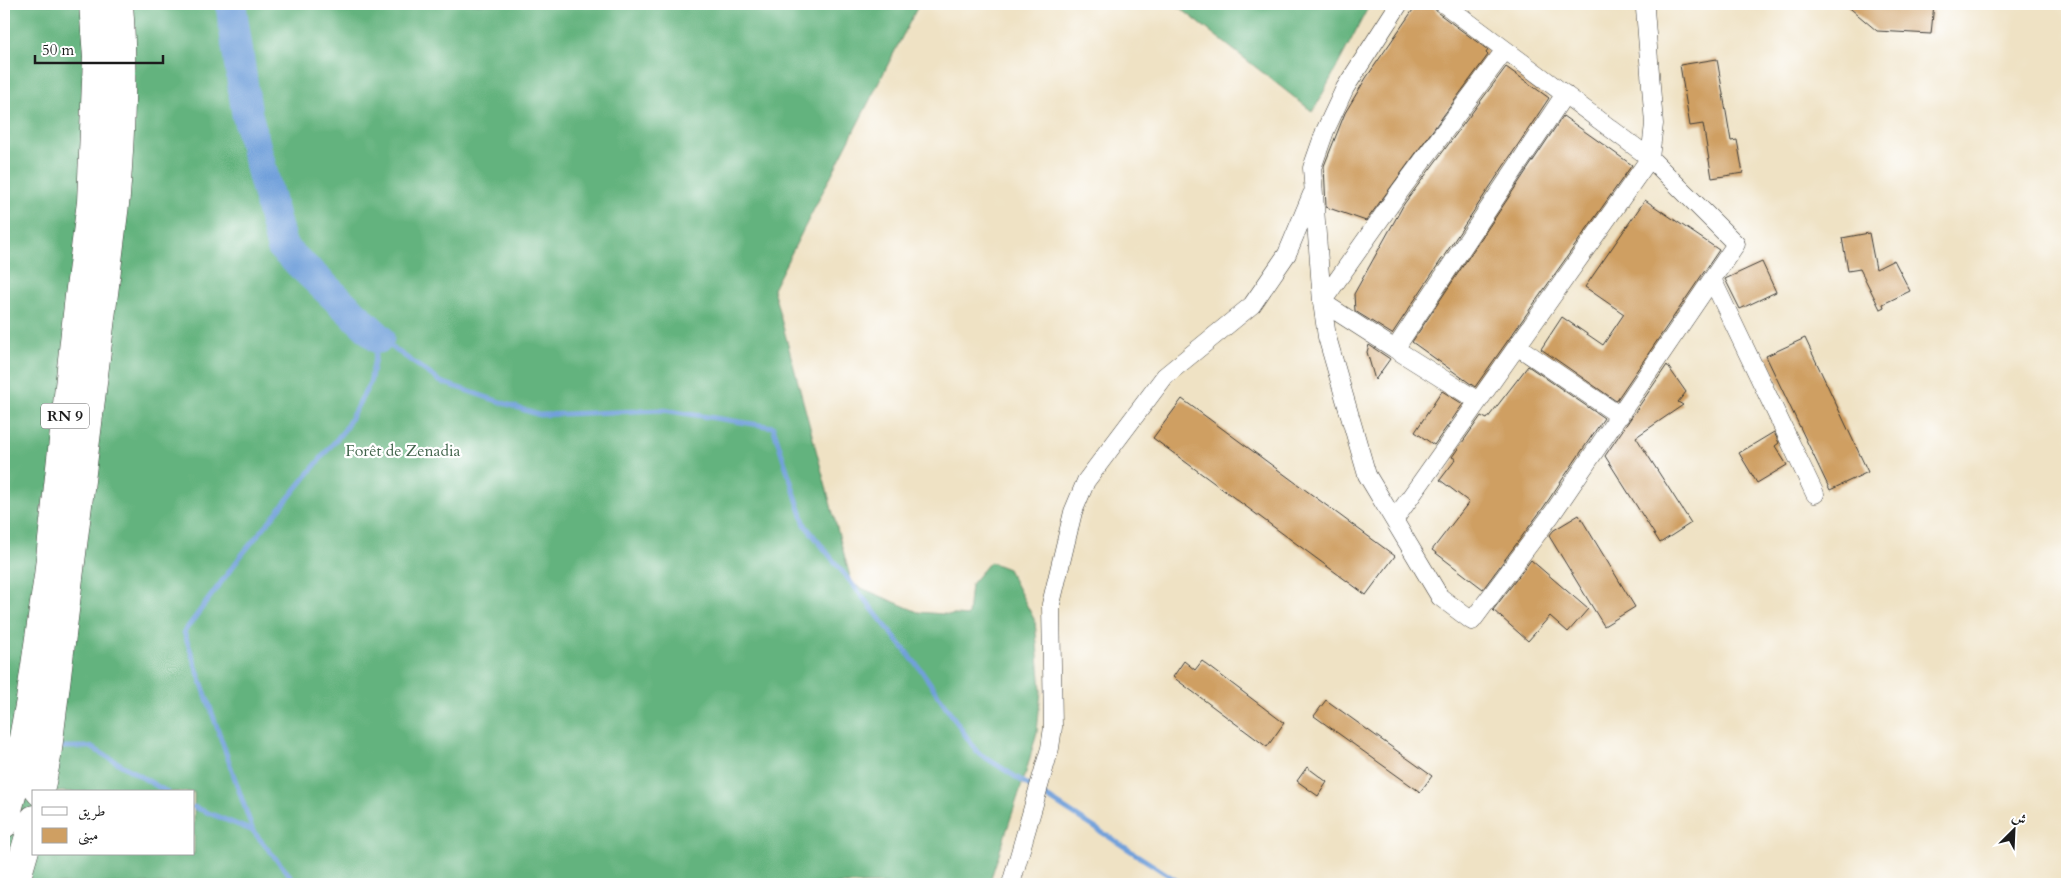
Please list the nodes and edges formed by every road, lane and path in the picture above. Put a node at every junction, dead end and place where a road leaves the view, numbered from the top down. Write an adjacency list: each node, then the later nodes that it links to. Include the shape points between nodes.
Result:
1 (93, 4): 19 (highway, RN 9, via 97,57 91,202 48,576 30,700)
2 (118, 4): 18 (highway, RN 9, via 122,86 116,196)
3 (1399, 4): 9 (street, via 1345,88 1325,131 1312,168)
4 (1444, 4): 6 (street)
5 (1645, 9): 8 (street, via 1654,124)
6 (1505, 50): 7 (street); 11 (street)
7 (1565, 94): 8 (street); 13 (street)
8 (1650, 158): 10 (street, via 1736,244); 12 (street)
9 (1314, 189): 11 (street); 22 (street, via 1287,254 1252,305 1166,376 1086,481 1073,512 1051,604 1053,727 1050,748)
10 (1712, 279): 15 (street); 16 (street)
11 (1322, 302): 13 (street); 17 (street, via 1327,337 1367,475)
12 (1517, 346): 14 (street); 15 (street)
13 (1395, 349): 14 (street)
14 (1478, 401): 17 (street)
15 (1620, 416): 17 (street, via 1472,621 1440,597)
16 (1815, 494)
17 (1395, 520)
18 (40, 790)
19 (4, 824)
20 (32, 826): 21 (highway)
21 (16, 884)
22 (1011, 884)

